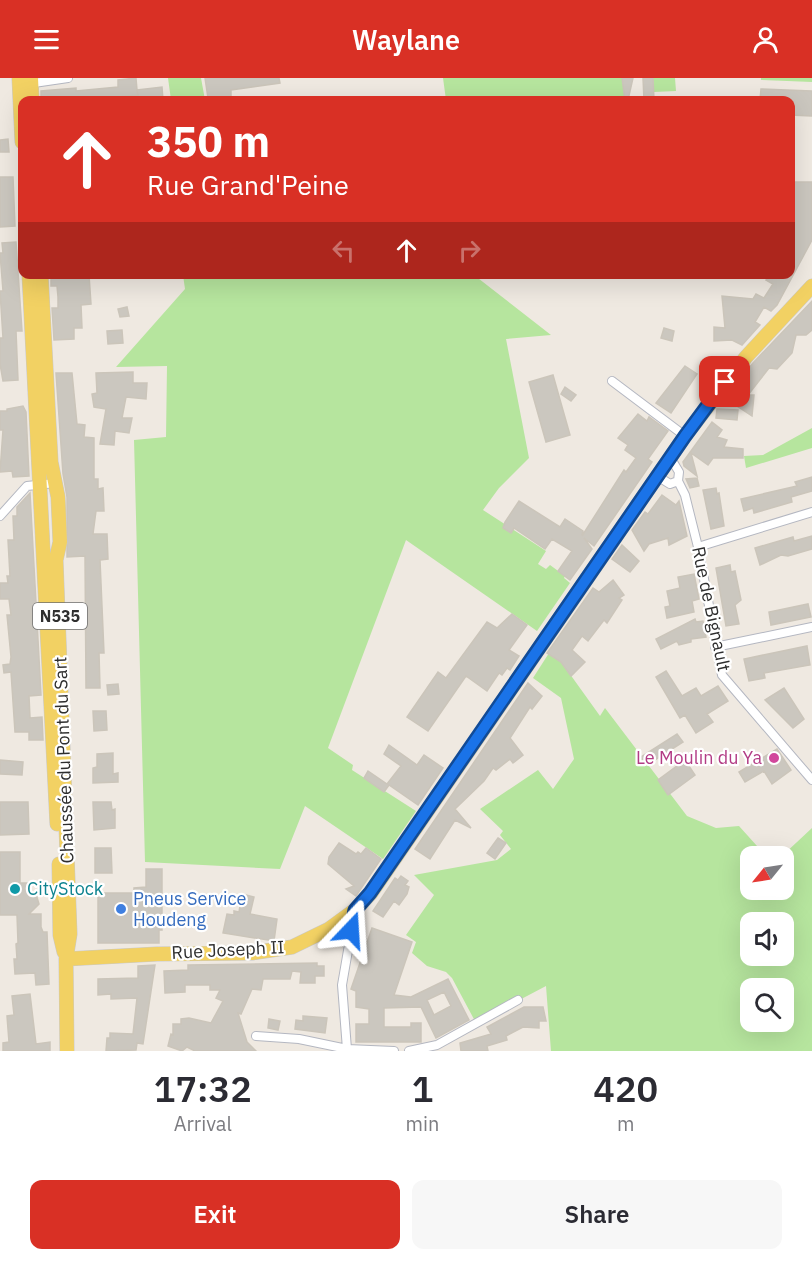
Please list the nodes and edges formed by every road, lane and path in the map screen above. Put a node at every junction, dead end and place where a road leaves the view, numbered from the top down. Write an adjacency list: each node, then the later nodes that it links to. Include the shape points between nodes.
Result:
1 (68, 78): 2 (street)
2 (25, 81): 3 (main road); 4 (main road)
3 (24, 96)
4 (31, 96)
5 (29, 279): 14 (main road, Chaussée du Pont du Sart / N535)
6 (41, 279): 13 (main road, Chaussée du Pont du Sart / N535)
7 (812, 286): 9 (main road, Rue Joseph II, via 746,357)
8 (612, 381): 9 (street)
9 (685, 436): 10 (main road, Rue Joseph II)
10 (670, 457): 11 (main road, Rue Joseph II); 12 (street, Rue de Bignault, via 679,472)
11 (657, 476): 12 (street, via 670,484); 21 (main road, Rue Joseph II)
12 (678, 481): 17 (street, Rue de Bignault)
13 (55, 483): 14 (street); 22 (main road, Chaussée du Pont du Sart / N535, via 60,542 56,560 69,914)
14 (40, 484): 16 (street, via 27,486); 22 (main road, Chaussée du Pont du Sart / N535, via 60,935)
15 (812, 512): 17 (street)
16 (0, 516)
17 (698, 547): 19 (street, Rue de Bignault)
18 (812, 627): 19 (street)
19 (715, 647): 20 (street, Rue de Bignault, via 727,682)
20 (812, 780)
21 (355, 910): 22 (main road, Rue Joseph II, via 317,936 280,949); 25 (street, via 342,985)
22 (66, 959): 26 (main road, Chaussée du Pont du Sart / N535)
23 (519, 1000): 28 (street, via 437,1045)
24 (256, 1036): 25 (street, via 299,1039)
25 (347, 1049): 27 (street)
26 (67, 1051)
27 (394, 1051)
28 (409, 1051)

